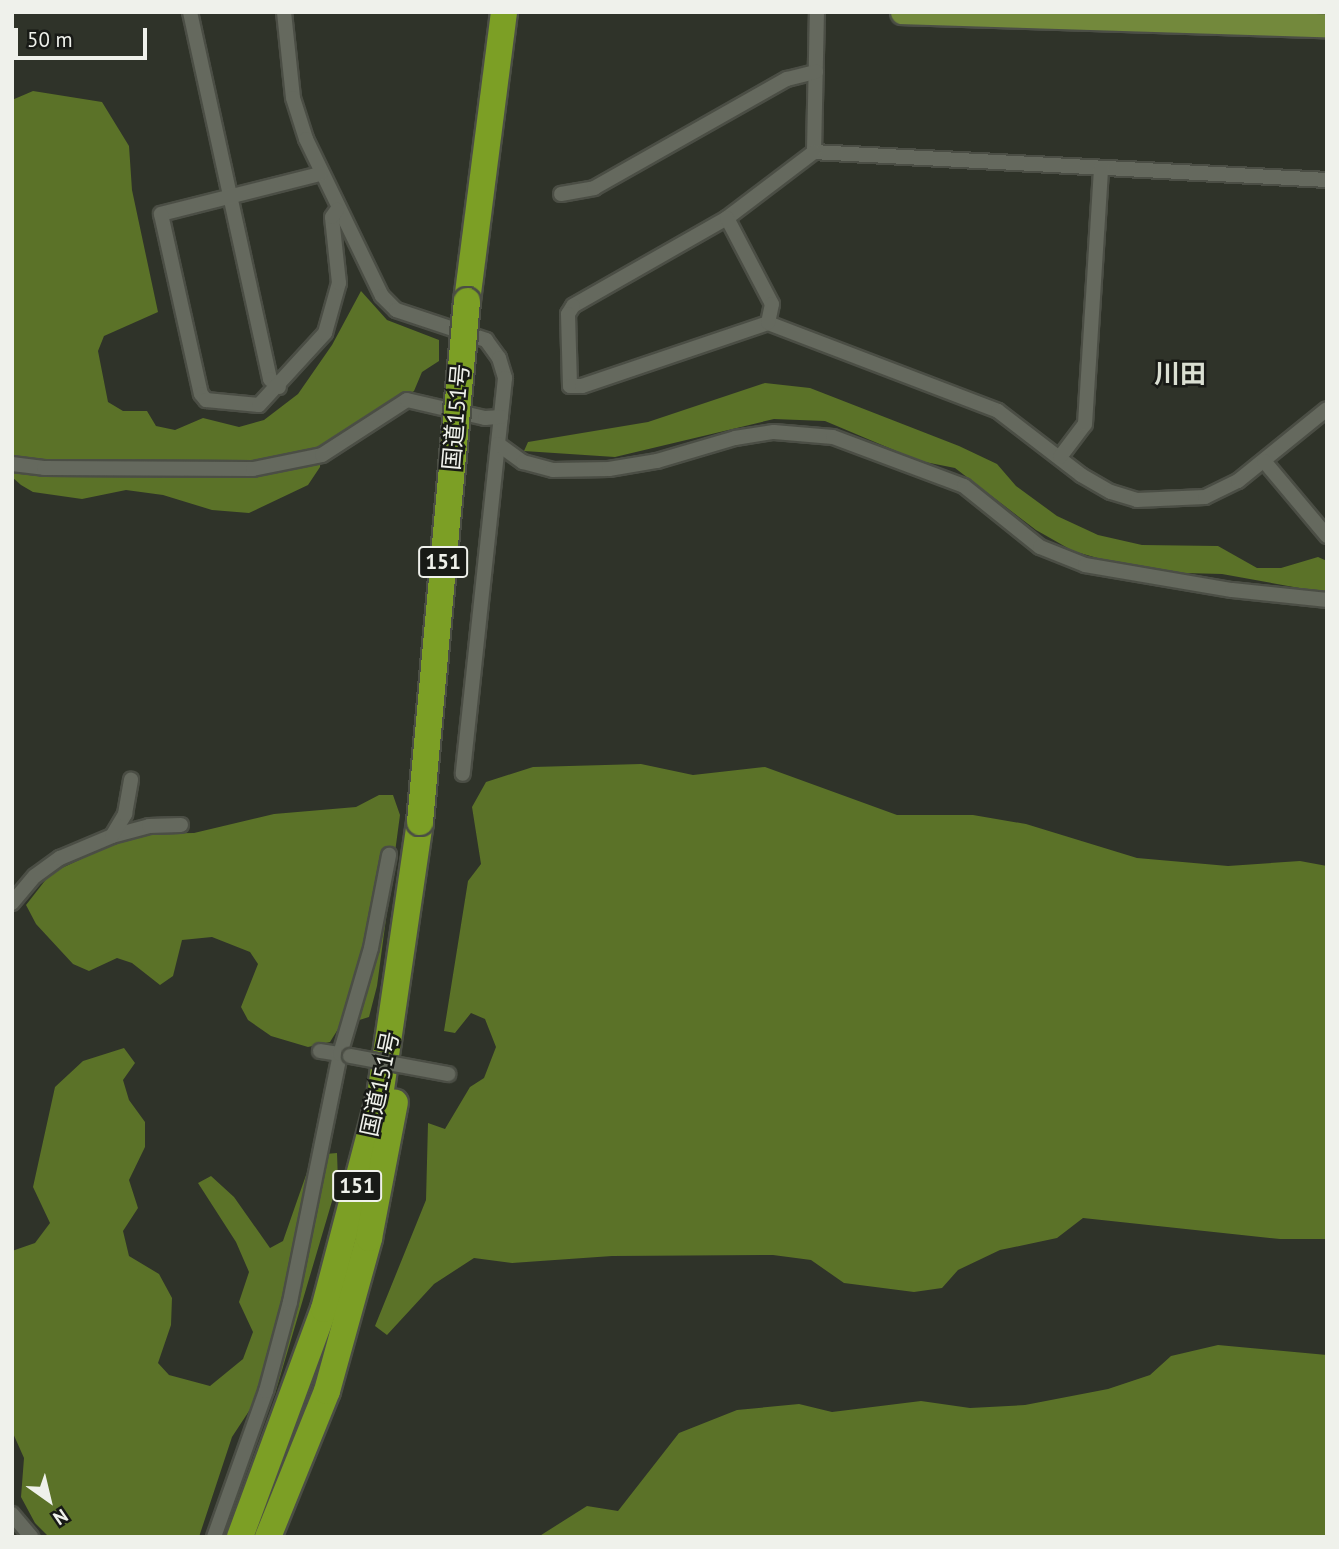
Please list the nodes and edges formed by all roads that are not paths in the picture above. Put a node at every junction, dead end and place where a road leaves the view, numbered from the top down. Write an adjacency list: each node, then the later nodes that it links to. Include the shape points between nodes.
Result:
1 (190, 12): 14 (street)
2 (284, 12): 11 (street, via 293,98)
3 (504, 12): 29 (highway, 国道151号 / 151, bridge, via 467,301)
4 (817, 12): 8 (street)
5 (902, 12): 6 (main road)
6 (1299, 18): 7 (main road)
7 (1327, 25)
8 (816, 72): 9 (street); 13 (street, via 787,79 594,188)
9 (814, 152): 10 (street); 16 (street)
10 (1101, 167): 12 (street); 22 (street, via 1085,424)
11 (320, 174): 14 (street); 15 (street)
12 (1327, 180)
13 (561, 194)
14 (231, 197): 18 (street, via 270,379); 18 (street, via 161,214 201,394 206,400 259,405)
15 (337, 210): 18 (street, via 332,217 339,284 336,305 325,333); 20 (street, via 382,296 396,310 486,340 499,358 505,378)
16 (727, 218): 17 (street, via 772,304); 17 (street, via 573,306 568,314 570,386 582,386)
17 (768, 323): 22 (street, via 998,411)
18 (279, 387)
19 (1327, 409): 23 (street)
20 (501, 417): 21 (street); 24 (street, via 485,418 407,400 322,455 253,468)
21 (498, 444): 26 (street, via 531,467 564,470 657,461 735,438 774,432 834,437 964,486 1040,547 1085,565 1232,590); 27 (street)
22 (1060, 457): 23 (street, via 1111,492 1137,500 1177,502 1205,497)
23 (1264, 461): 25 (street)
24 (12, 464)
25 (1327, 536)
26 (1327, 600)
27 (463, 774)
28 (131, 780): 31 (street, via 125,814)
29 (420, 822): 40 (highway, 国道151号 / 151, via 380,1096 324,1309); 41 (highway, 国道151号 / 151, via 411,987 369,1238 327,1391)
30 (181, 825): 31 (street, via 149,826)
31 (112, 836): 33 (street, via 60,858 35,876)
32 (389, 855): 35 (street)
33 (12, 903)
34 (320, 1051): 35 (street)
35 (345, 1055): 36 (street, bridge); 39 (street, via 290,1303 266,1391)
36 (448, 1074)
37 (12, 1514): 38 (street)
38 (31, 1537)
39 (214, 1537)
40 (240, 1537)
41 (268, 1537)

